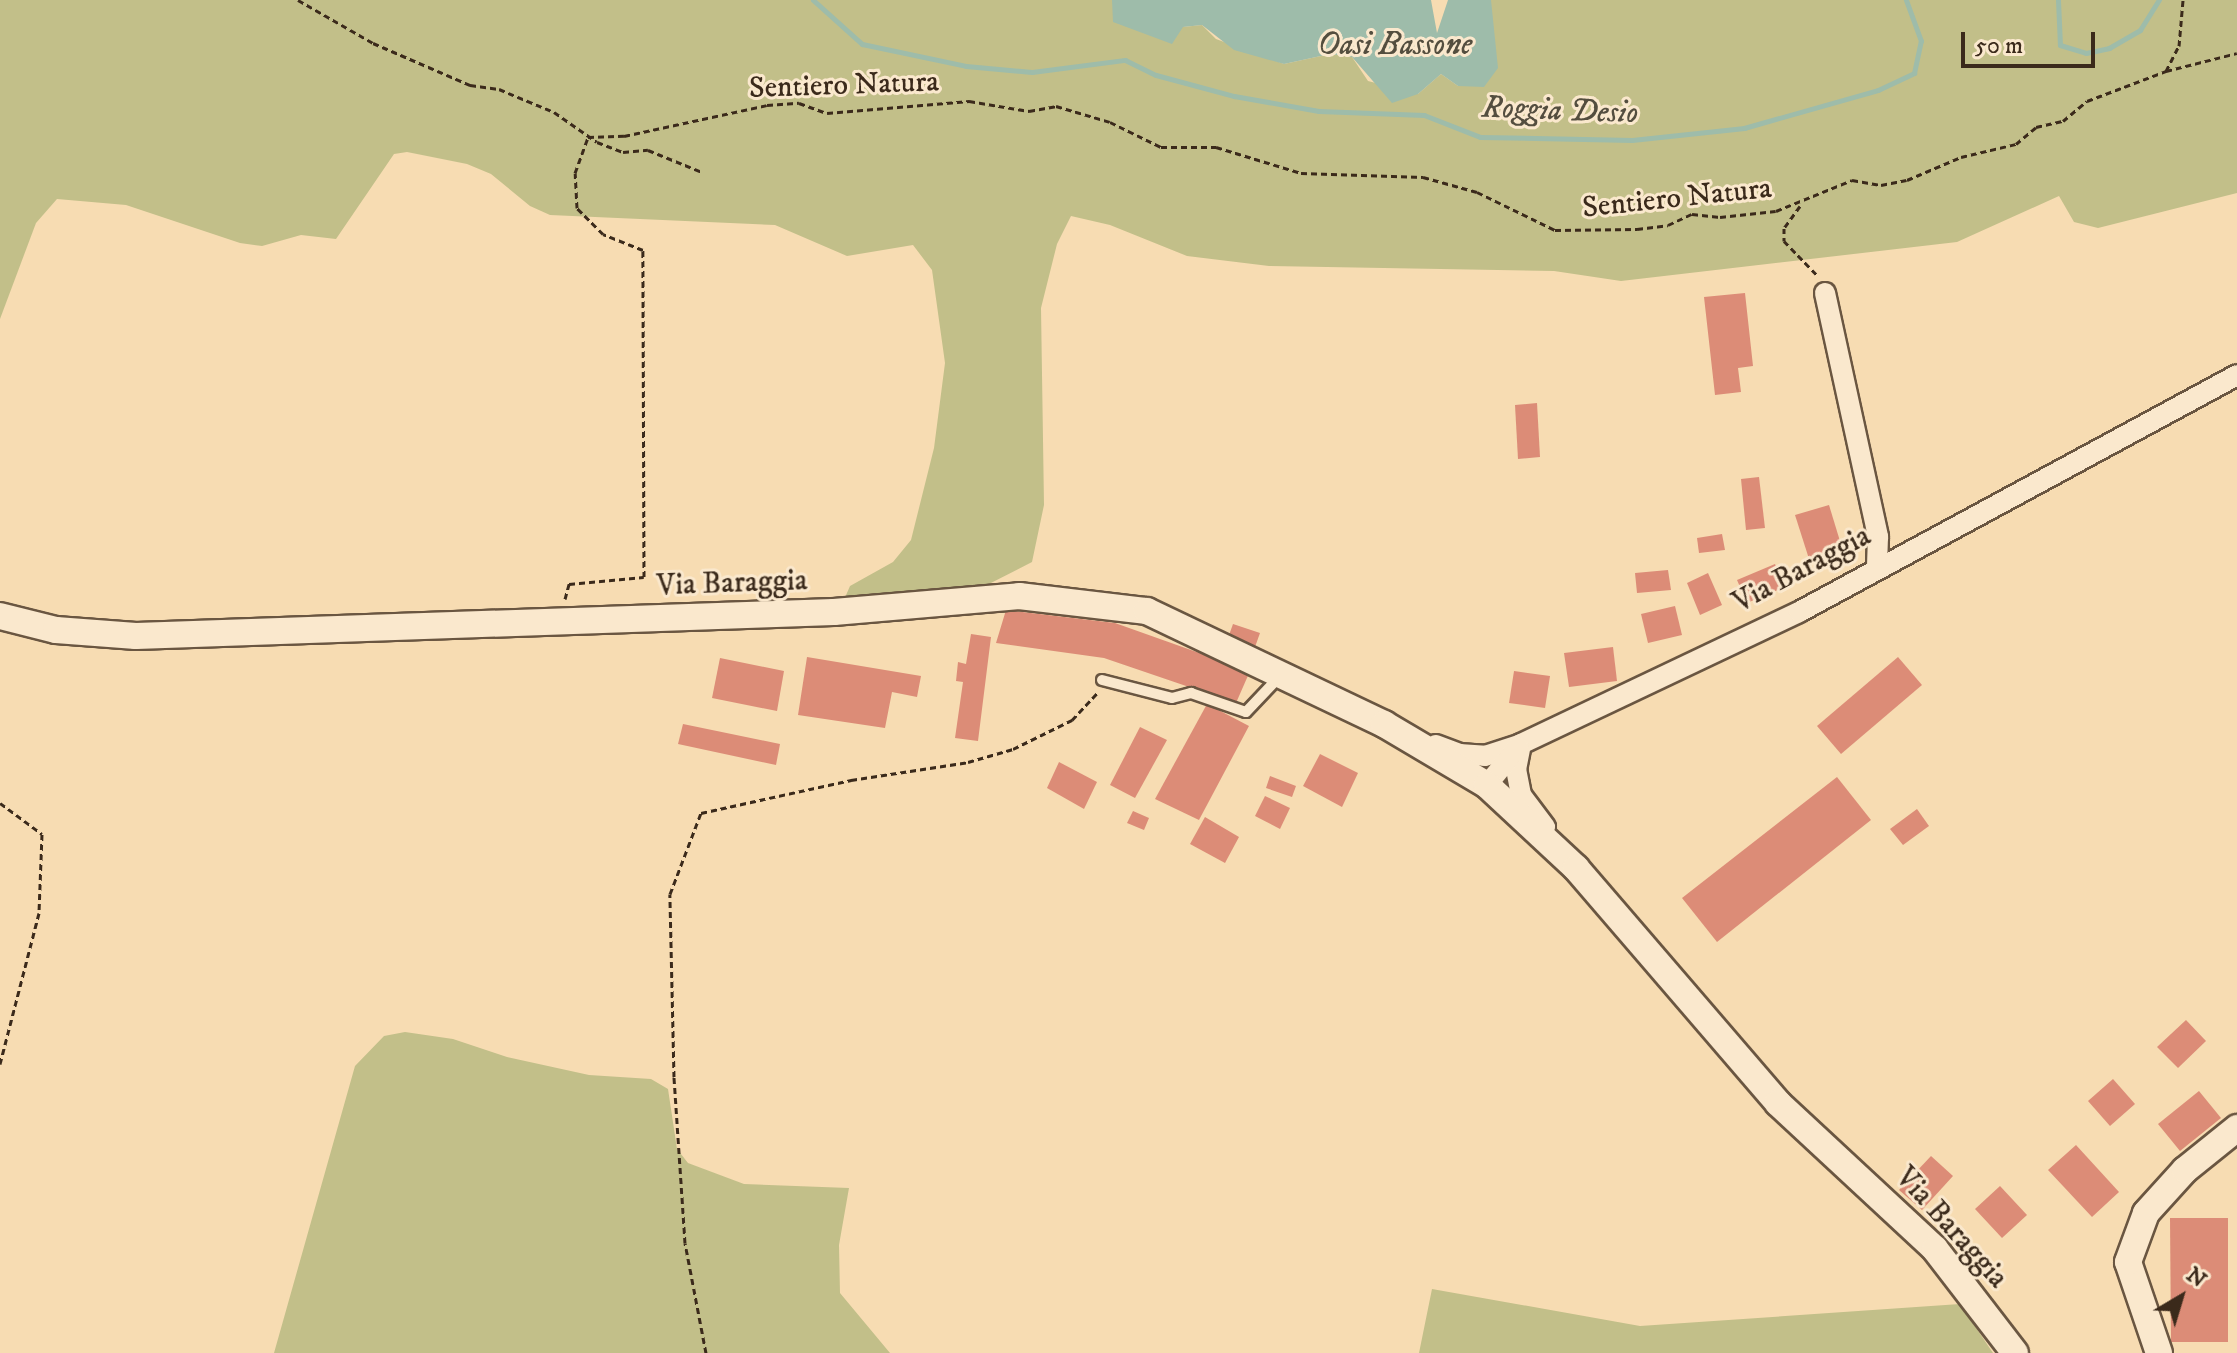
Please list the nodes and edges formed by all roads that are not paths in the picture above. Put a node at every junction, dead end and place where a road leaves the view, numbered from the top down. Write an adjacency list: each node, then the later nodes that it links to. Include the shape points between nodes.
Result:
1 (1825, 293): 3 (street, via 1878,537)
2 (2237, 375): 3 (street, Via Baraggia)
3 (1877, 566): 8 (street, Via Baraggia, via 1799,612)
4 (0, 616): 5 (street, Via Baraggia, via 56,630 136,636 834,612 1019,596 1147,611)
5 (1281, 675): 6 (lane, via 1246,712 1191,693 1172,698); 7 (street, Via Baraggia)
6 (1102, 680)
7 (1384, 724): 8 (street, Via Baraggia, via 1459,754 1485,756); 9 (street, Via Baraggia)
8 (1521, 744): 9 (street); 10 (street, via 1516,769 1521,795)
9 (1487, 785): 10 (street, Via Baraggia)
10 (1572, 865): 12 (street, Via Baraggia, via 1778,1103 1935,1249)
11 (2237, 1128): 13 (street, via 2185,1170 2146,1213 2128,1262)
12 (2015, 1353)
13 (2159, 1353)

